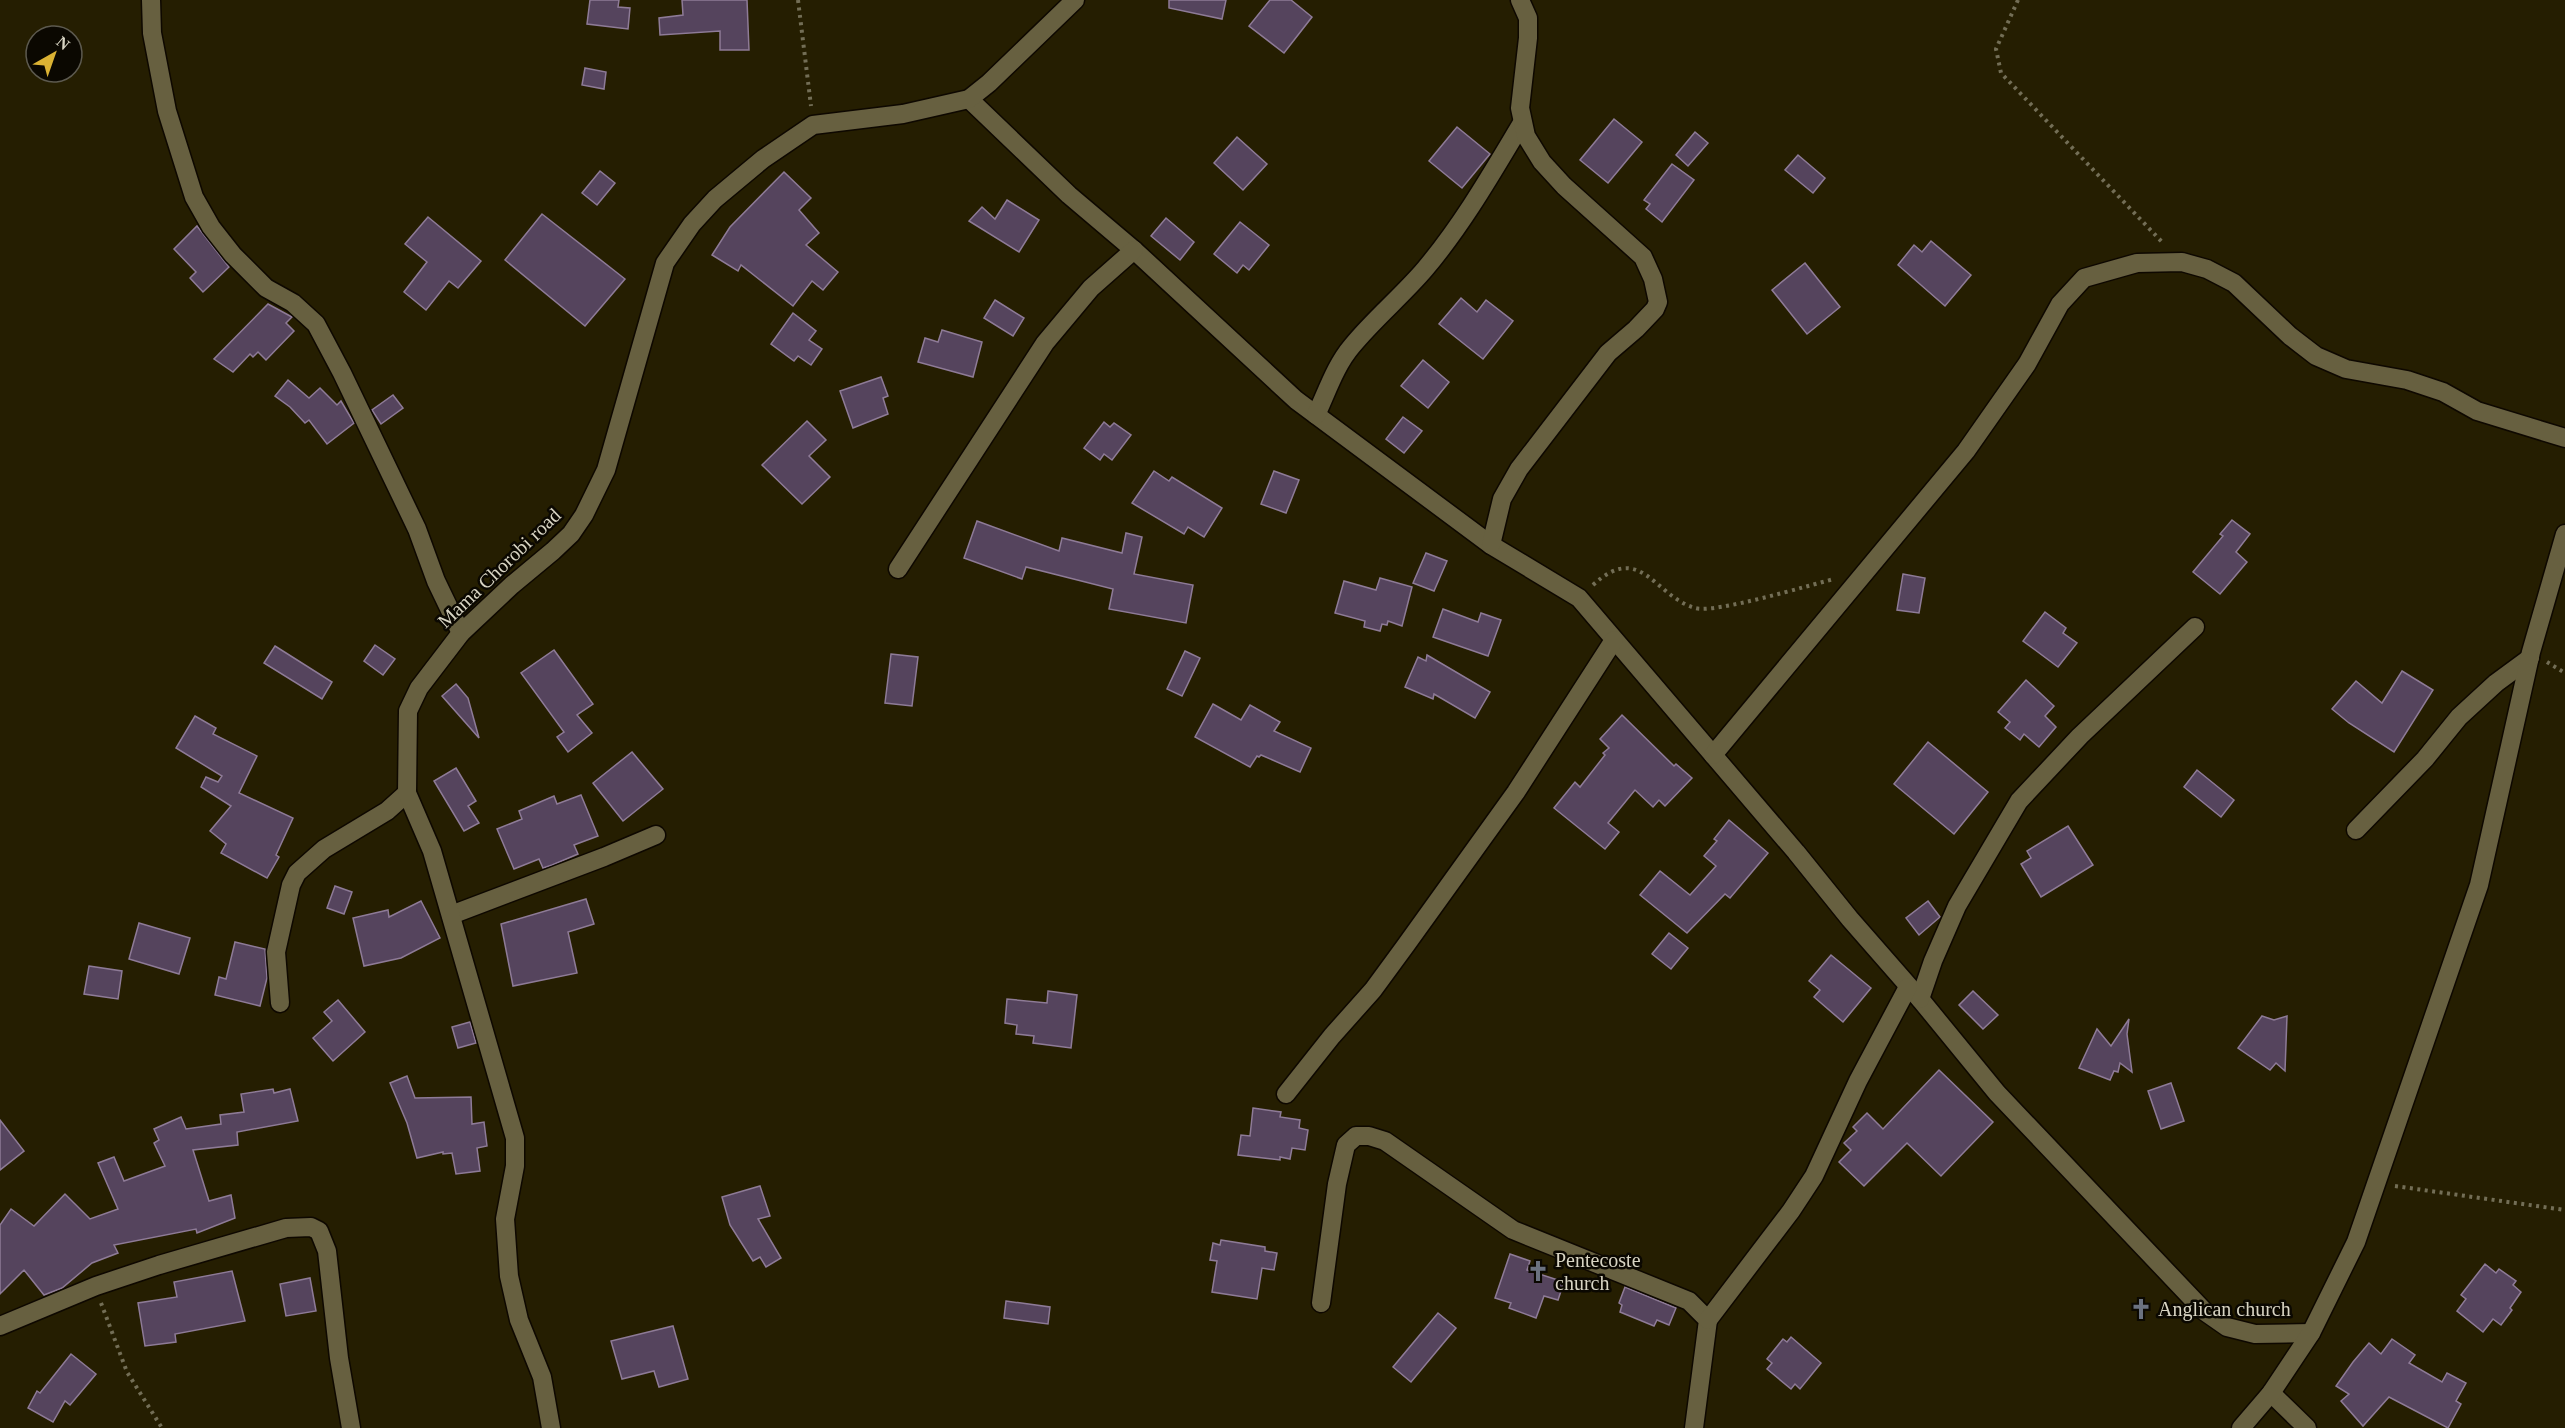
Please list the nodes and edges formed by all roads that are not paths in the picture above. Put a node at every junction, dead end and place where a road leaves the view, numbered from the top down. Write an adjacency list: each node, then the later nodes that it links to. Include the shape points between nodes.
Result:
1 (151, 0): 13 (street, via 152,33 167,111 194,197 233,255 266,288 293,303 316,324 417,529)
2 (1075, 0): 4 (street, Mama Chorobi road)
3 (1520, 0): 5 (street, via 1528,18)
4 (969, 99): 6 (street, via 1069,195); 13 (street, Mama Chorobi road, via 903,114 813,125 739,177 715,199 664,263 606,470 584,515 571,534)
5 (1522, 123): 7 (street, via 1453,233 1351,346); 10 (street, via 1530,146 1542,162 1643,257 1658,302 1636,329 1608,353 1519,469 1502,499)
6 (1134, 250): 7 (street); 11 (street, via 1091,288 1045,343)
7 (1316, 415): 10 (street)
8 (2565, 438): 16 (street, via 2477,411 2443,392 2407,380 2346,369 2316,356 2234,283 2206,269 2182,262 2137,263 2084,278 2060,304 2027,364 1966,452)
9 (2565, 534): 15 (street)
10 (1491, 545): 14 (street, via 1579,598)
11 (898, 569)
12 (2195, 627): 21 (street, via 2080,736 2019,801 1957,906)
13 (460, 633): 17 (street, Mama Chorobi road, via 419,688 408,711)
14 (1614, 640): 16 (street); 23 (street, via 1516,792 1400,954)
15 (2530, 658): 18 (street, via 2459,717 2425,759); 27 (street, via 2479,885 2356,1242)
16 (1713, 755): 21 (street)
17 (407, 793): 20 (street, Mama Chorobi road, via 432,851); 22 (street, via 324,849 297,873 276,952)
18 (2356, 830)
19 (656, 835): 20 (street)
20 (451, 915): 30 (street, Mama Chorobi road, via 515,1138 515,1166 505,1219 509,1276 519,1320 542,1377)
21 (1914, 993): 25 (street, via 1858,1081 1814,1176); 27 (street, via 1997,1093 2204,1311 2227,1327 2255,1334)
22 (280, 1003)
23 (1286, 1094)
24 (1321, 1303): 25 (street, via 1346,1144 1356,1136 1369,1136 1386,1141 1513,1230 1689,1301)
25 (1708, 1320): 31 (street)
26 (0, 1326): 29 (street, via 96,1286 286,1228 315,1228 327,1251)
27 (2311, 1333): 28 (street)
28 (2271, 1393): 32 (street); 33 (street)
29 (351, 1428)
30 (551, 1428)
31 (1694, 1428)
32 (2241, 1428)
33 (2307, 1428)

